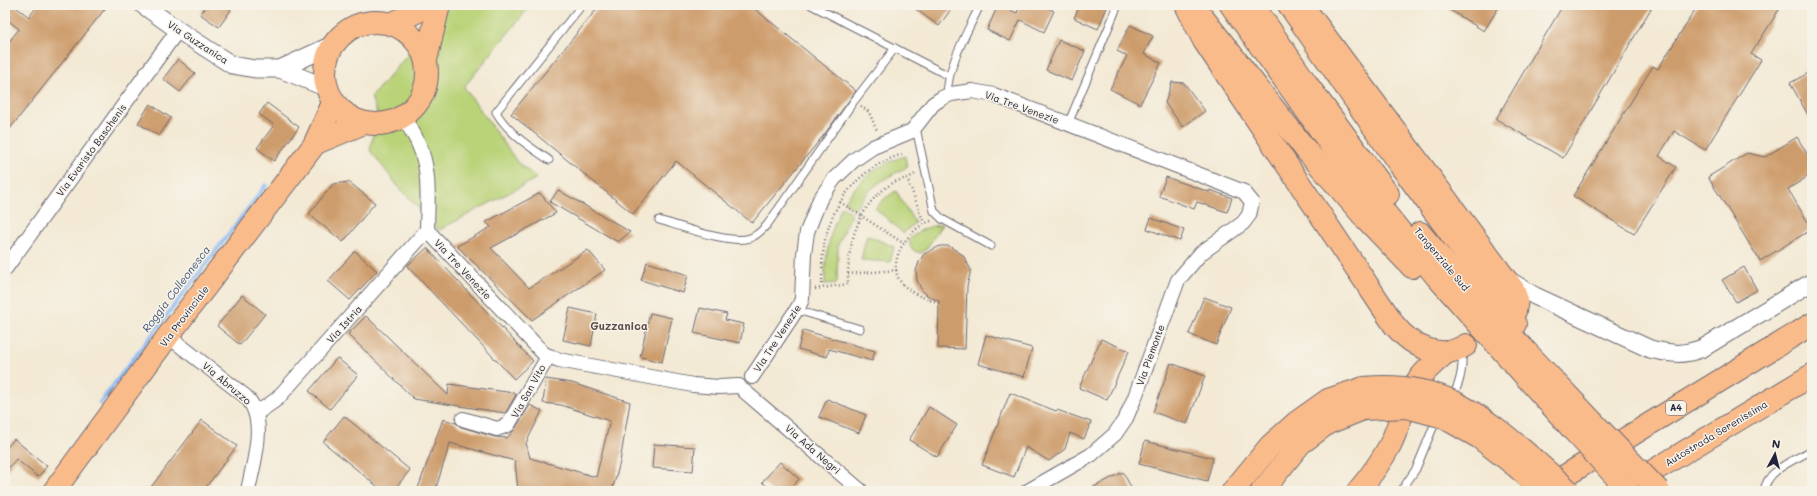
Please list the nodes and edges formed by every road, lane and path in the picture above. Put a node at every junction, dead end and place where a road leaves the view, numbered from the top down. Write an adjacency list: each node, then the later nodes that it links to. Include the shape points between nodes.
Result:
1 (143, 5): 15 (street, Via Guzzanica)
2 (431, 5): 14 (main road)
3 (439, 5): 18 (main road)
4 (582, 5): 31 (lane, via 496,112 516,137)
5 (811, 5): 17 (lane)
6 (980, 5): 20 (lane)
7 (1118, 5): 26 (lane)
8 (1186, 5): 58 (main road, via 1204,41 1395,326 1405,338 1418,347 1432,351)
9 (1193, 5): 46 (main road, via 1306,150 1366,219 1411,267)
10 (1231, 5): 46 (main road, Tangenziale Sud, via 1333,148)
11 (1253, 5): 62 (main road, Tangenziale Sud, via 1309,87 1394,202 1469,292)
12 (1289, 5): 62 (main road, via 1534,352)
13 (1302, 5): 47 (main road)
14 (391, 24): 16 (main road, via 377,22 361,25 340,36); 18 (main road, via 409,34 420,47)
15 (178, 30): 19 (street, Via Guzzanica, via 232,64 255,69); 43 (street, Via Evaristo Baschenis)
16 (332, 45): 19 (street, Via Guzzanica); 22 (main road, Via Provinciale, via 326,68)
17 (895, 48): 20 (lane); 23 (lane)
18 (426, 60): 24 (main road, via 427,80 422,96 412,110)
19 (280, 69): 22 (street, Via Guzzanica)
20 (949, 76): 21 (lane)
21 (947, 95): 26 (street, Via Tre Venezie, via 966,91 985,92); 27 (street, Via Tre Venezie, via 933,104)
22 (330, 96): 25 (main road, via 344,113); 28 (main road, Via Provinciale)
23 (854, 101): 29 (path, via 869,112); 38 (lane, via 767,225 757,235 742,239 724,238)
24 (402, 117): 25 (main road, via 381,124); 40 (street, Via Tre Venezie, via 421,146 426,162)
25 (364, 123): 28 (main road)
26 (1068, 124): 35 (street, Via Tre Venezie, via 1239,190 1248,195)
27 (916, 128): 29 (street, Via Tre Venezie); 37 (lane, via 934,211)
28 (316, 142): 57 (main road, Via Provinciale)
29 (881, 143): 50 (street, Via Tre Venezie, via 846,167 820,199 807,232)
30 (904, 154): 34 (path, via 874,167 856,182)
31 (549, 160)
32 (914, 169): 33 (path, via 916,175)
33 (907, 178): 36 (path, via 876,195); 39 (path)
34 (840, 202): 36 (path); 49 (path, via 824,242)
35 (1252, 202): 72 (street, Via Piemonte, via 1249,215 1243,223 1201,253 1178,280 1135,397 1126,418 1115,434 1091,455)
36 (862, 216): 41 (path); 45 (path, via 850,244)
37 (942, 219): 39 (path); 42 (lane)
38 (659, 220)
39 (924, 223): 41 (path, via 911,232)
40 (427, 230): 59 (street, Via Tre Venezie, via 535,347); 64 (street, Via Istria, via 277,399)
41 (903, 243): 44 (path)
42 (991, 246)
43 (5, 269)
44 (897, 270): 45 (path); 52 (path, via 900,281 912,292)
45 (848, 274): 50 (path, via 848,284)
46 (1436, 276): 66 (main road, Tangenziale Sud)
47 (1506, 278): 51 (street, via 1519,288); 54 (main road, via 1516,294)
48 (1812, 282): 51 (street, via 1703,348 1685,354 1650,349)
49 (822, 284)
50 (802, 292): 53 (street, Via Tre Venezie)
51 (1551, 302): 54 (street, via 1530,303)
52 (940, 303)
53 (797, 310): 56 (lane); 61 (street, Via Tre Venezie)
54 (1516, 311)
55 (1812, 324): 77 (main road, A4)
56 (860, 329)
57 (168, 336): 64 (street, Via Abruzzo, via 245,396); 69 (main road, Via Provinciale)
58 (1458, 348): 75 (main road, via 1431,365 1417,381 1390,445 1374,473); 76 (lane, via 1462,371 1459,383 1455,393 1435,420 1416,469)
59 (548, 356): 61 (street, Via Tre Venezie, via 710,387); 65 (street, Via San Vito, via 508,425 497,429)
60 (1812, 375): 80 (main road, Autostrada Serenissima)
61 (747, 385): 71 (street, Via Ada Negri, via 764,407)
62 (1571, 398): 66 (main road, Tangenziale Sud)
63 (1363, 399): 68 (main road, bridge, via 1401,387 1423,391 1448,409 1476,413 1494,426); 73 (main road, via 1328,400 1297,422 1270,446); 74 (main road, via 1300,444)
64 (257, 414): 70 (street, Via Abruzzo, via 258,431)
65 (463, 419)
66 (1582, 425): 81 (main road, Tangenziale Sud, bridge); 82 (main road, Tangenziale Sud, bridge)
67 (1812, 450): 83 (lane, via 1770,475)
68 (1524, 462): 78 (main road, bridge); 79 (main road, bridge)
69 (54, 491)
70 (248, 491)
71 (861, 491)
72 (1028, 491)
73 (1233, 491)
74 (1262, 491)
75 (1358, 491)
76 (1401, 491)
77 (1540, 491)
78 (1544, 491)
79 (1569, 491)
80 (1621, 491)
81 (1629, 491)
82 (1658, 491)
83 (1764, 491)

